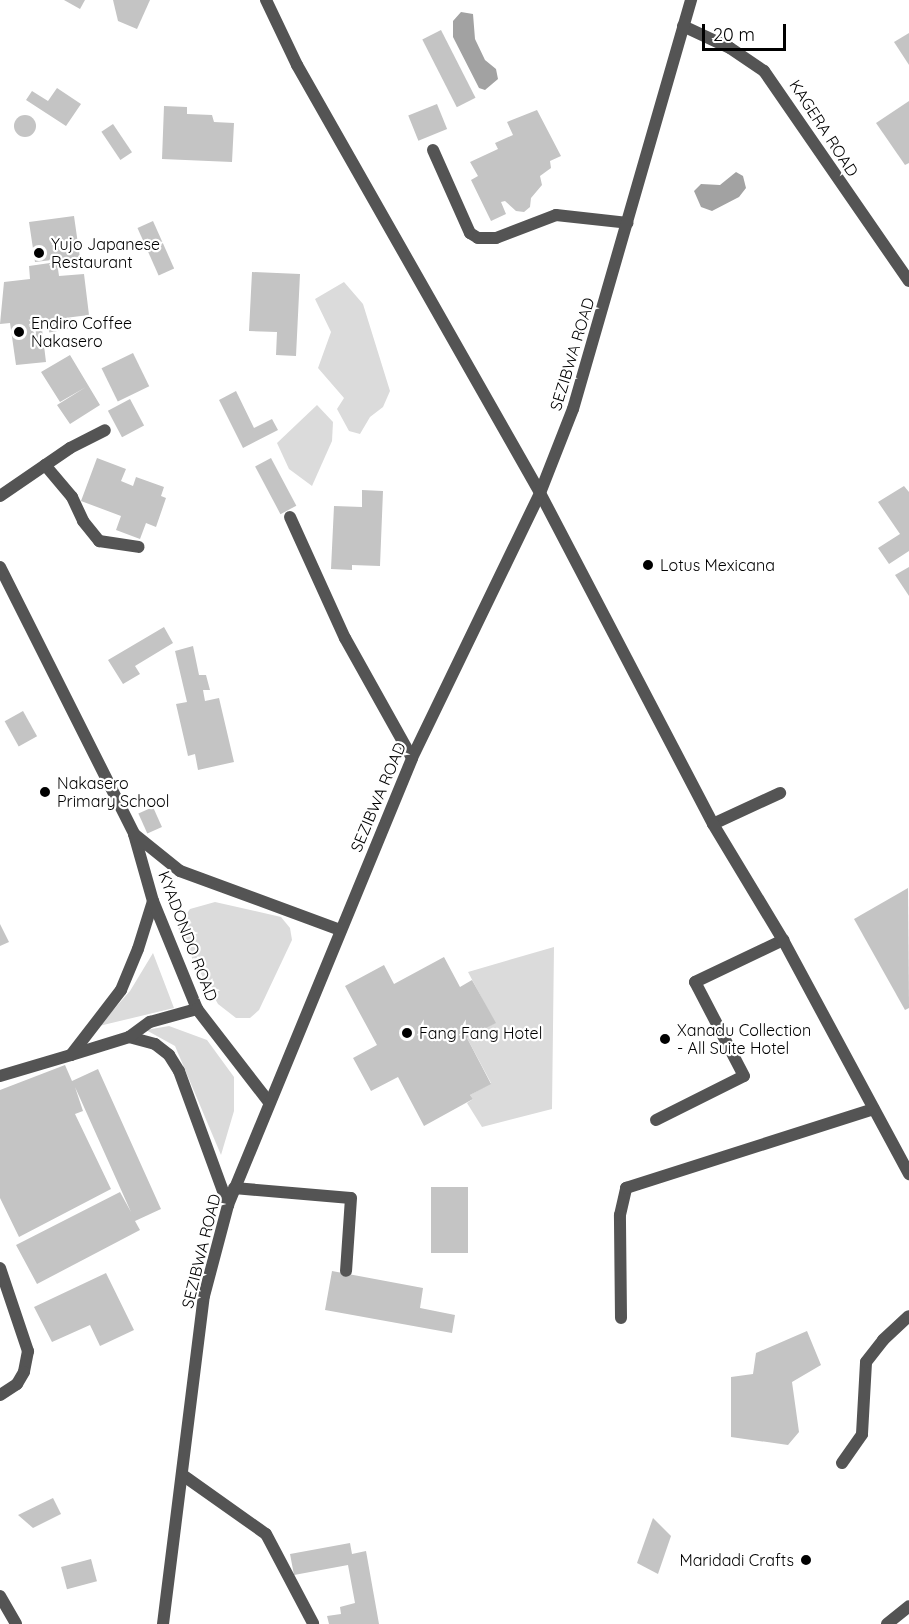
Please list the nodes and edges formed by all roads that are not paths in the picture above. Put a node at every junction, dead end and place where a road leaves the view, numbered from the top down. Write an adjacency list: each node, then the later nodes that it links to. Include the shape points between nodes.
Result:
1 (266, 0): 9 (street, via 297,65)
2 (691, 0): 3 (street, SEZIBWA ROAD)
3 (684, 26): 5 (street, SEZIBWA ROAD); 6 (street, KAGERA ROAD, via 730,48 764,71)
4 (433, 150): 5 (street, via 470,233 478,238 495,238 556,215)
5 (628, 224): 9 (street, SEZIBWA ROAD, via 573,409)
6 (909, 281)
7 (105, 430): 8 (street)
8 (45, 465): 10 (street); 12 (street, via 72,497 83,521 99,541)
9 (540, 494): 14 (street, SEZIBWA ROAD); 16 (street)
10 (0, 496)
11 (290, 517): 14 (street, via 345,638)
12 (139, 547)
13 (0, 567): 17 (street, KYADONDO ROAD)
14 (412, 758): 19 (street, SEZIBWA ROAD)
15 (780, 793): 16 (street)
16 (713, 824): 20 (street)
17 (134, 834): 18 (street, KYADONDO ROAD); 19 (street, KYADONDO ROAD, via 180,871)
18 (153, 901): 21 (street, KYADONDO ROAD); 23 (street, via 121,990)
19 (340, 930): 25 (street, SEZIBWA ROAD)
20 (783, 940): 26 (street); 27 (street, via 695,981 744,1076)
21 (197, 1009): 22 (street, via 150,1022); 25 (street, KYADONDO ROAD)
22 (129, 1037): 23 (street); 30 (street, via 155,1044 169,1055 179,1071)
23 (71, 1054): 24 (street)
24 (0, 1076)
25 (268, 1101): 29 (street, SEZIBWA ROAD)
26 (874, 1109): 28 (street); 34 (street, via 627,1188 620,1215)
27 (656, 1120)
28 (909, 1174)
29 (234, 1188): 30 (street, SEZIBWA ROAD); 32 (street, via 351,1198)
30 (228, 1205): 37 (street, SEZIBWA ROAD, via 204,1296)
31 (0, 1268): 35 (street, via 28,1351 17,1384)
32 (346, 1271)
33 (909, 1316): 36 (street, via 866,1362 862,1434)
34 (621, 1318)
35 (0, 1395)
36 (842, 1463)
37 (184, 1476): 40 (street, via 266,1534); 42 (street, SEZIBWA ROAD)
38 (0, 1596): 41 (street)
39 (909, 1606): 43 (street)
40 (313, 1623)
41 (16, 1624)
42 (163, 1624)
43 (887, 1624)

